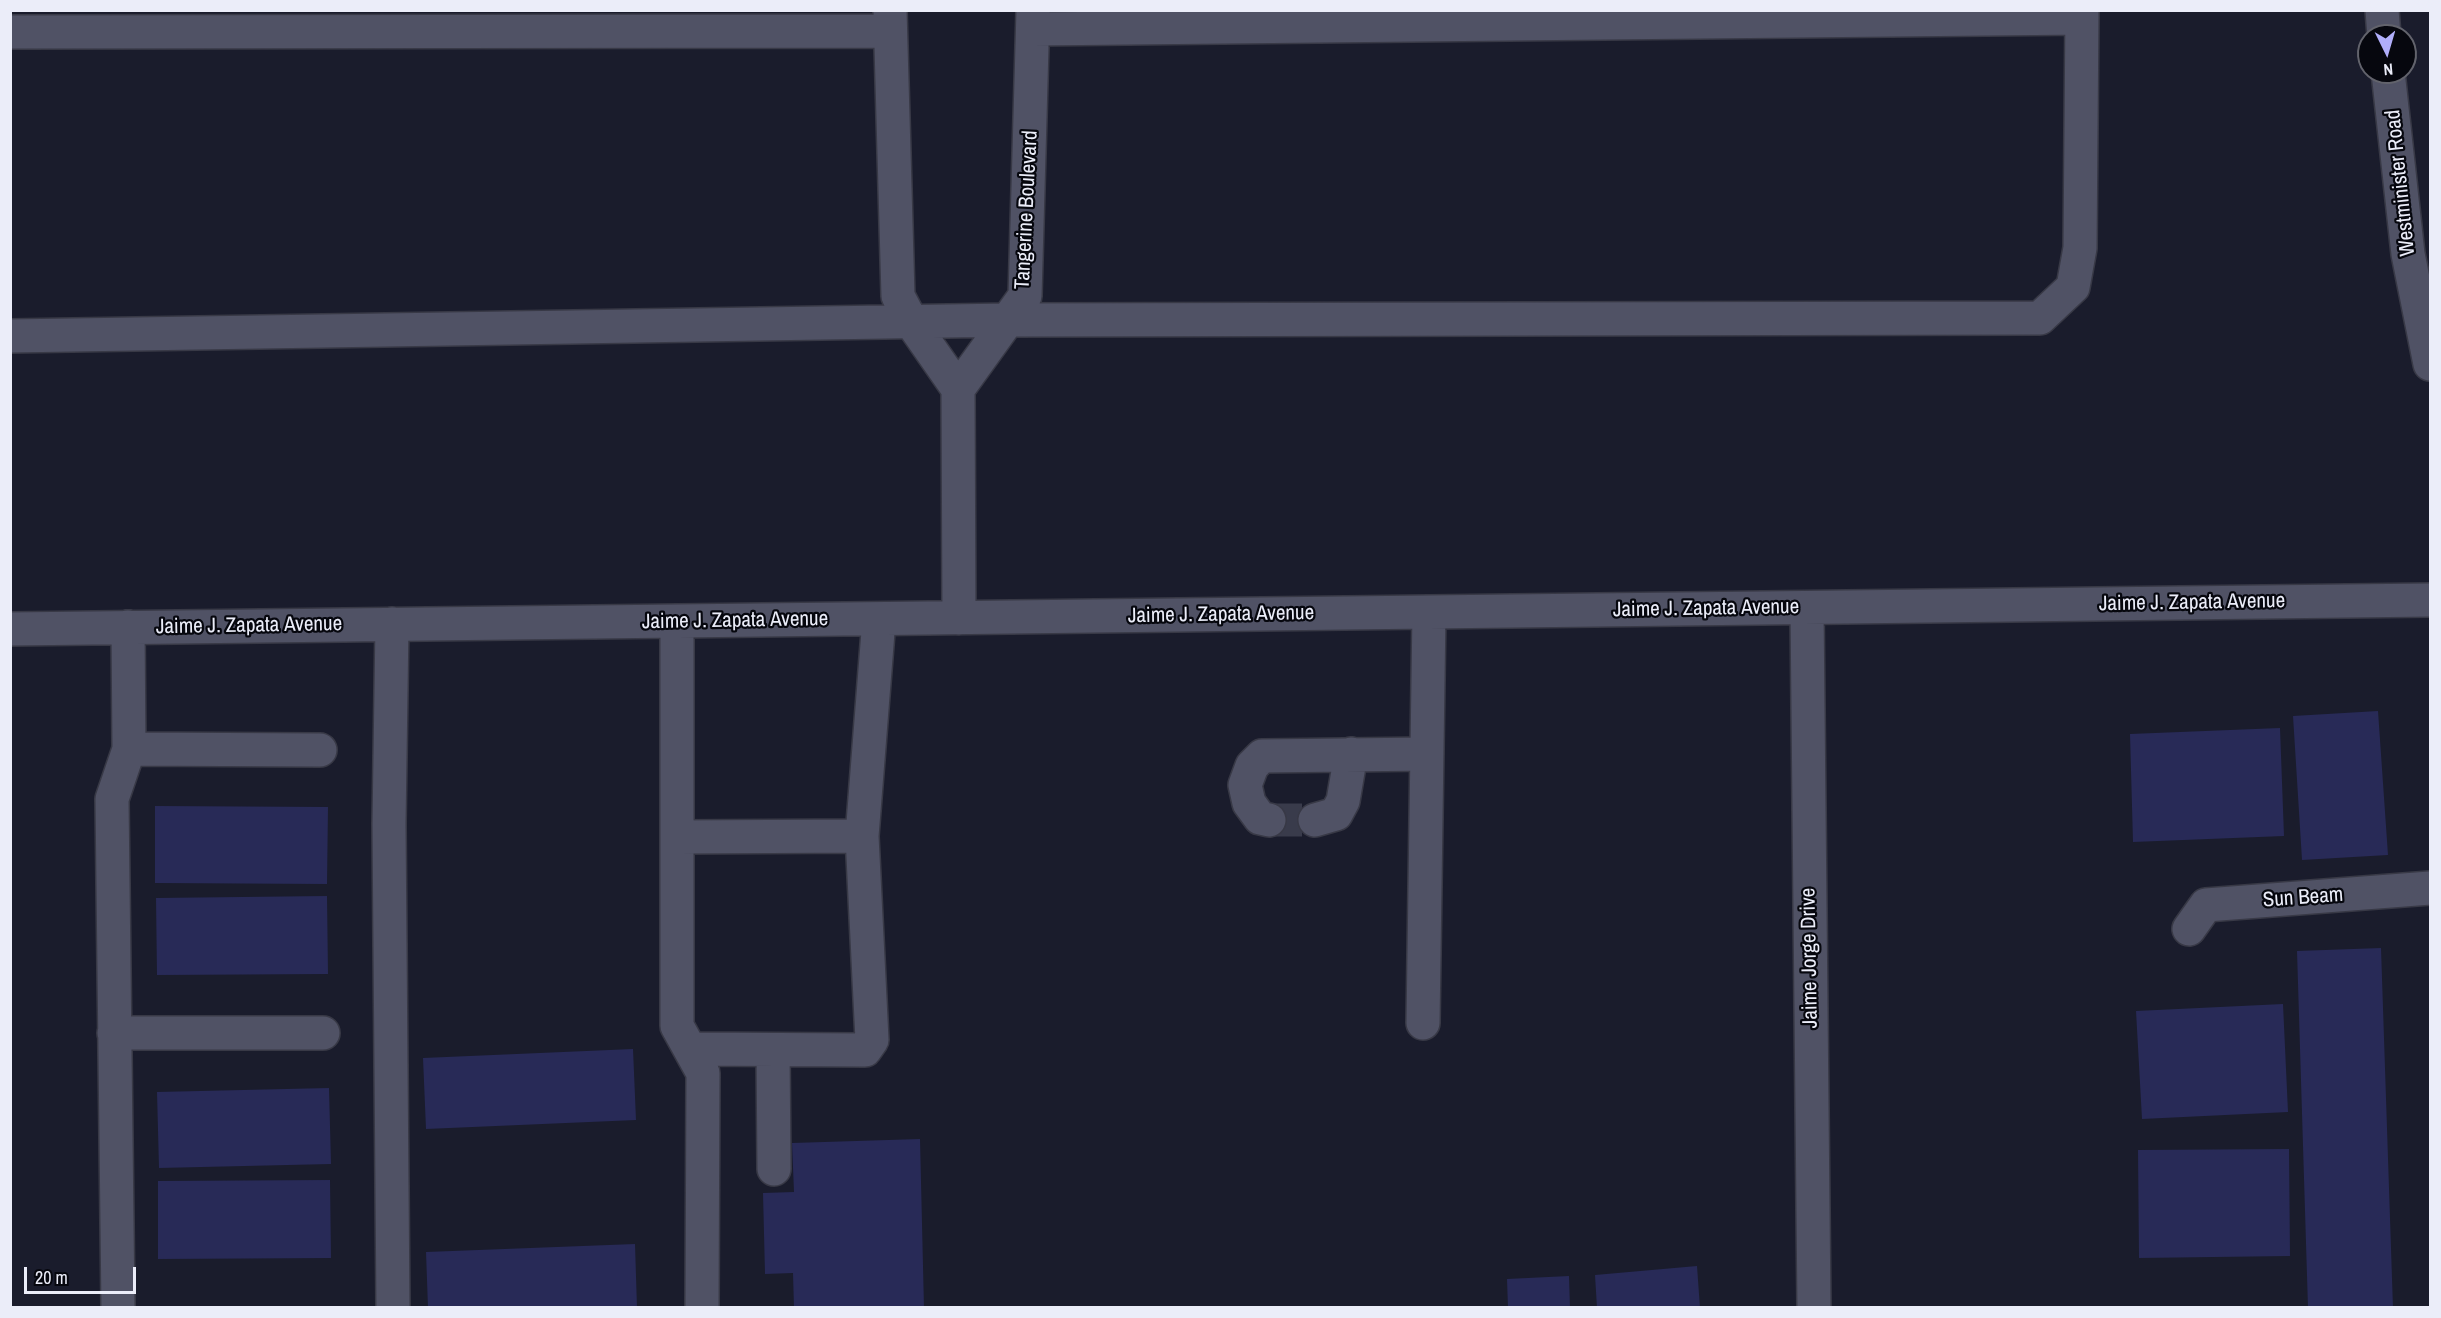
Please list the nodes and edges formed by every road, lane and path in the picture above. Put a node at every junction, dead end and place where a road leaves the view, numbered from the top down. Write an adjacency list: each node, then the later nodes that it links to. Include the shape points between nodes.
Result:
1 (2082, 14): 2 (street); 6 (street, via 2080,248 2073,287 2040,318)
2 (1033, 20): 6 (street, Tangerine Boulevard, via 1025,296)
3 (890, 21): 4 (street); 7 (street, via 898,296)
4 (10, 32)
5 (2389, 84): 9 (street, Westminister Road, via 2408,254)
6 (1010, 321): 7 (street); 10 (street, Tangerine Boulevard)
7 (912, 323): 8 (street); 10 (street)
8 (10, 336)
9 (2430, 364)
10 (958, 389): 14 (street)
11 (2430, 600): 12 (street, Jaime J. Zapata Avenue)
12 (1807, 608): 13 (street, Jaime J. Zapata Avenue); 39 (street, Jaime Jorge Drive)
13 (1429, 612): 14 (street, Jaime J. Zapata Avenue); 23 (street)
14 (959, 618): 15 (street, Jaime J. Zapata Avenue)
15 (879, 619): 16 (street, Jaime J. Zapata Avenue); 27 (street)
16 (677, 622): 17 (street, Jaime J. Zapata Avenue); 26 (street)
17 (392, 624): 18 (street, Jaime J. Zapata Avenue); 37 (street, via 389,836)
18 (129, 627): 19 (street, Jaime J. Zapata Avenue); 20 (street)
19 (10, 629)
20 (129, 749): 21 (street); 32 (street, via 112,799)
21 (320, 750)
22 (1351, 754): 23 (street); 24 (street, via 1262,756 1252,766 1245,785 1249,803 1260,818); 25 (street, via 1343,801 1336,814)
23 (1427, 754): 30 (street)
24 (1269, 820)
25 (1315, 820)
26 (677, 837): 27 (street); 33 (street, via 677,1026)
27 (862, 837): 34 (street, via 872,1040 865,1050)
28 (2430, 888): 29 (street, Sun Beam, via 2206,905)
29 (2189, 929)
30 (1423, 1023)
31 (323, 1033): 32 (street)
32 (114, 1034): 36 (street)
33 (690, 1049): 34 (street); 38 (street, via 703,1073)
34 (773, 1050): 35 (street)
35 (774, 1169)
36 (118, 1308)
37 (393, 1308)
38 (702, 1308)
39 (1814, 1308)

